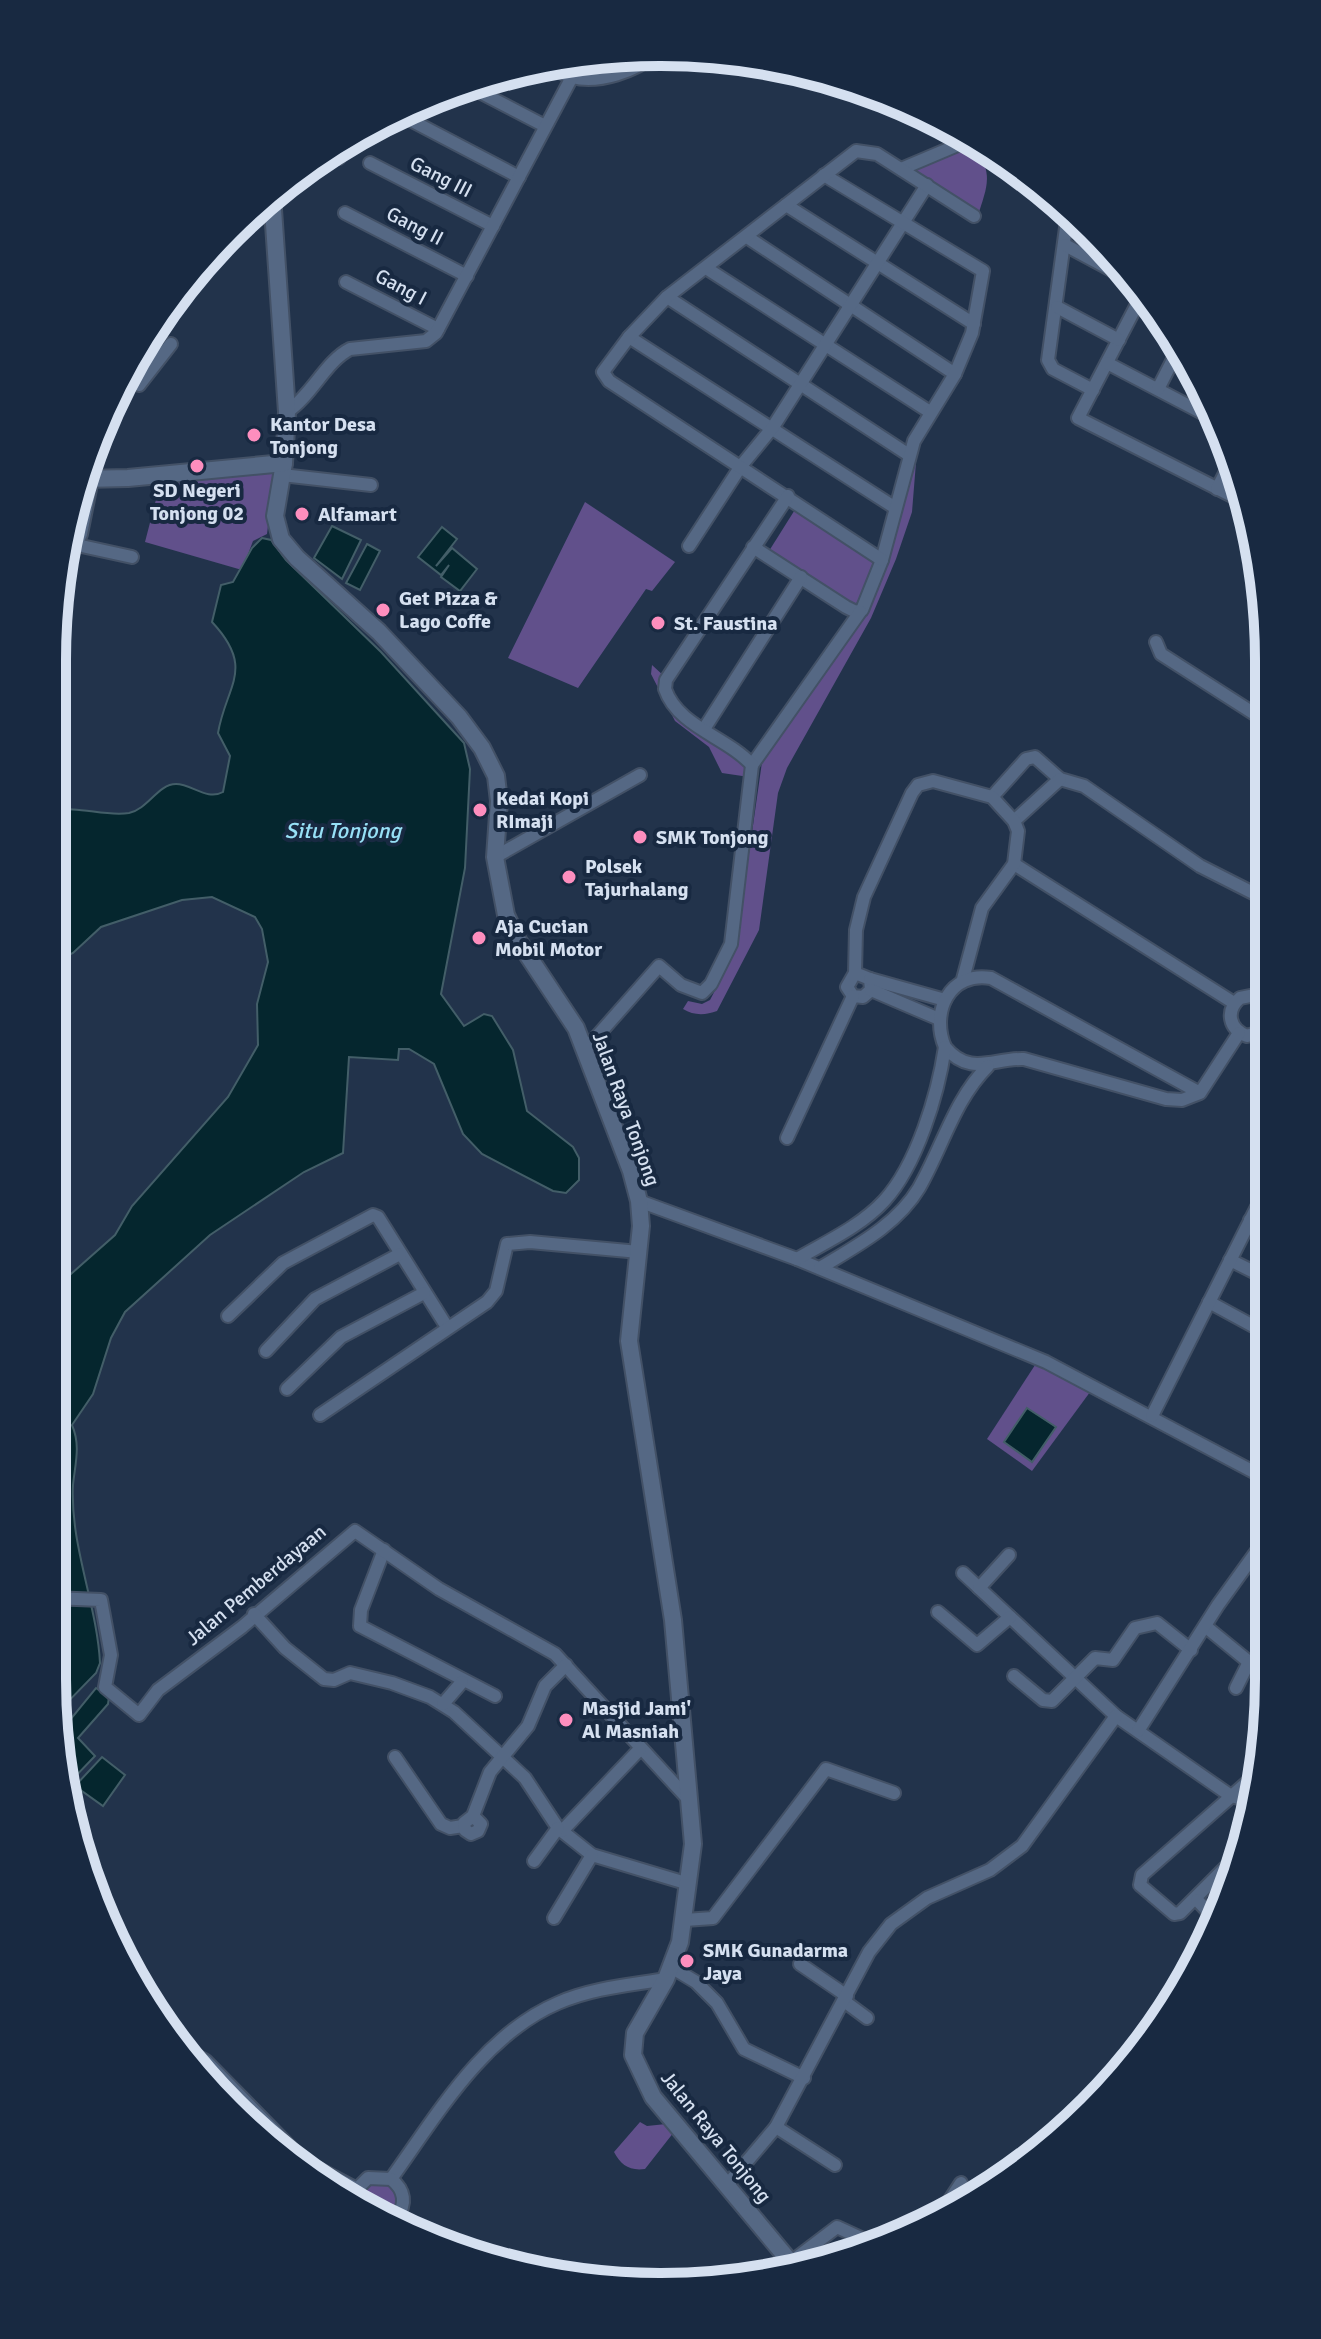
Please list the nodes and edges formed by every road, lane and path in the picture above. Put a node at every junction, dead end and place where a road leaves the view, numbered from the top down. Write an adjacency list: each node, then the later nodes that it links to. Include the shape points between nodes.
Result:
1 (640, 67): 4 (street, via 609,76)
2 (575, 72): 4 (street)
3 (565, 74): 4 (street)
4 (572, 78): 7 (street)
5 (483, 94): 7 (street)
6 (412, 121): 12 (street)
7 (545, 126): 12 (street)
8 (957, 145): 10 (street)
9 (370, 163): 19 (street, Gang III)
10 (901, 169): 11 (street, via 862,150); 13 (street)
11 (824, 175): 14 (street); 18 (street)
12 (519, 177): 19 (street)
13 (927, 185): 17 (street); 18 (street)
14 (786, 205): 21 (street); 23 (street)
15 (273, 211): 45 (main road, Jalan Raya Tonjong)
16 (345, 213): 26 (street, Gang II)
17 (974, 216)
18 (902, 222): 23 (street); 32 (street, via 983,271)
19 (493, 226): 26 (street)
20 (1067, 227): 22 (street)
21 (747, 237): 25 (street); 29 (street)
22 (1065, 245): 24 (street); 31 (street)
23 (876, 261): 29 (street); 32 (street)
24 (1105, 266)
25 (706, 268): 28 (street); 37 (street)
26 (467, 276): 33 (street)
27 (346, 282): 33 (street, Gang I)
28 (667, 297): 34 (street); 42 (street)
29 (851, 303): 37 (street); 40 (street)
30 (1137, 305): 35 (street)
31 (1057, 307): 35 (street); 44 (street, via 1049,365)
32 (974, 324): 40 (street)
33 (438, 329): 45 (street, via 426,341 341,353 312,391)
34 (629, 337): 48 (street); 50 (street, via 606,364 604,377)
35 (1119, 340): 39 (street)
36 (171, 344): 41 (street, via 139,385)
37 (824, 345): 42 (street); 46 (street)
38 (1173, 360): 43 (street)
39 (1107, 363): 43 (street); 44 (street)
40 (955, 374): 46 (street)
41 (136, 382)
42 (798, 384): 48 (street); 49 (street)
43 (1158, 389): 47 (street)
44 (1093, 390): 55 (street, via 1078,418)
45 (287, 412): 51 (main road, Jalan Raya Tonjong)
46 (930, 412): 49 (street)
47 (1200, 412)
48 (773, 427): 50 (street); 58 (street)
49 (909, 455): 58 (street)
50 (741, 466): 56 (street); 60 (street)
51 (283, 469): 53 (main road); 54 (street); 74 (main road, Jalan Raya Tonjong, via 275,516 281,539 379,632 482,748 496,776 499,801)
52 (1225, 474): 55 (street)
53 (95, 479)
54 (371, 485)
55 (1217, 489): 57 (street)
56 (788, 496): 61 (street); 63 (street)
57 (1232, 496)
58 (894, 507): 63 (street)
59 (77, 545): 62 (street)
60 (689, 546)
61 (753, 547): 64 (street); 68 (street, via 666,680 677,711)
62 (132, 557)
63 (882, 560): 65 (street)
64 (801, 577): 65 (street); 68 (street)
65 (860, 612): 69 (street)
66 (1156, 642): 67 (street, via 1161,654)
67 (1255, 714)
68 (704, 729): 69 (street)
69 (752, 765): 88 (street, via 731,944 711,984 702,993 691,991 659,966)
70 (640, 775): 74 (street)
71 (1060, 779): 72 (street, via 1031,757); 73 (street); 76 (street, via 1084,786 1200,866)
72 (992, 797): 73 (street); 77 (street, via 933,781 912,793 864,897 856,930)
73 (1014, 821): 75 (street, via 1019,843)
74 (495, 857): 88 (main road, Jalan Raya Tonjong, via 506,915 517,939 576,1028)
75 (1014, 864): 78 (street, via 982,908); 83 (street)
76 (1255, 894)
77 (855, 973): 79 (street); 80 (street, via 847,981)
78 (963, 979): 82 (street); 90 (street, via 981,976 1001,982)
79 (871, 984): 80 (street, via 863,997); 82 (street); 84 (street)
80 (853, 996): 91 (street)
81 (1255, 996): 83 (street)
82 (945, 1000): 84 (street)
83 (1234, 1003): 85 (street, via 1230,1019)
84 (939, 1019): 87 (street)
85 (1239, 1033): 86 (street); 90 (street)
86 (1255, 1035)
87 (945, 1047): 89 (street, via 968,1064); 98 (street, via 930,1111 894,1188 873,1211)
88 (584, 1051): 92 (main road, Jalan Raya Tonjong)
89 (988, 1066): 90 (street, via 1024,1059 1166,1099); 100 (street, via 959,1103 919,1187 899,1214)
90 (1200, 1093)
91 (787, 1138)
92 (639, 1201): 96 (main road, Jalan Raya Tonjong); 98 (street)
93 (1255, 1210): 94 (street)
94 (1250, 1220): 95 (street); 99 (street)
95 (1255, 1223)
96 (639, 1252): 105 (street, via 507,1244 493,1296); 141 (main road, Jalan Raya Tonjong, via 629,1341 673,1620)
97 (400, 1254): 102 (street); 104 (street, via 378,1217 370,1215 283,1263); 107 (street, via 315,1299)
98 (797, 1259): 100 (street)
99 (1230, 1260): 101 (street); 103 (street)
100 (820, 1268): 110 (street, via 1046,1362)
101 (1255, 1272)
102 (424, 1293): 105 (street); 108 (street, via 341,1337)
103 (1209, 1302): 106 (street); 110 (street)
104 (228, 1316)
105 (447, 1327): 109 (street)
106 (1255, 1327)
107 (266, 1351)
108 (287, 1389)
109 (320, 1415)
110 (1152, 1416): 111 (street)
111 (1255, 1472)
112 (384, 1550): 119 (street, Jalan Pemberdayaan, via 351,1531); 125 (street, Jalan Pemberdayaan); 128 (street, via 360,1626)
113 (1255, 1554): 121 (street)
114 (1009, 1555): 116 (street)
115 (963, 1573): 116 (street)
116 (979, 1588): 120 (street)
117 (66, 1598): 119 (street, Jalan Pemberdayaan, via 101,1602 111,1655 105,1687 139,1715 160,1688)
118 (938, 1612): 120 (street, via 977,1645)
119 (254, 1614): 131 (street, via 324,1679 355,1674)
120 (1010, 1617): 127 (street)
121 (1205, 1626): 122 (street); 123 (street)
122 (1191, 1650): 127 (street, via 1157,1623 1149,1624 1135,1628 1113,1660 1095,1658); 133 (street)
123 (1249, 1662): 124 (street); 129 (street)
124 (1255, 1664)
125 (566, 1665): 134 (street, Jalan Pemberdayaan); 135 (street, via 545,1686 528,1726)
126 (1014, 1676): 127 (street, via 1048,1702)
127 (1075, 1677): 132 (street)
128 (462, 1682): 130 (street); 131 (street)
129 (1236, 1688)
130 (495, 1696)
131 (443, 1704): 135 (street)
132 (1116, 1716): 133 (street); 153 (street, via 1022,1846 990,1870 927,1898 891,1924 869,1952)
133 (1138, 1731): 139 (street)
134 (640, 1749): 141 (street, Jalan Pemberdayaan); 142 (street)
135 (503, 1756): 136 (street, via 468,1821 450,1828 441,1824); 142 (street, via 533,1787)
136 (395, 1757)
137 (1246, 1783): 139 (street)
138 (894, 1793): 150 (street, via 826,1769 713,1918)
139 (1231, 1796): 140 (street); 147 (street, via 1140,1879 1140,1885 1174,1914)
140 (1243, 1799)
141 (692, 1803): 146 (main road, Jalan Raya Tonjong)
142 (560, 1830): 143 (street); 144 (street)
143 (592, 1855): 146 (street); 149 (street)
144 (534, 1861)
145 (1219, 1881): 147 (street)
146 (689, 1884): 150 (main road, Jalan Raya Tonjong)
147 (1197, 1900): 148 (street)
148 (1208, 1911)
149 (554, 1918)
150 (685, 1920): 152 (main road, Jalan Raya Tonjong)
151 (800, 1964): 153 (street)
152 (668, 1973): 155 (street, via 696,1982 717,2003 744,2049); 158 (street, via 586,1993 537,2013 515,2029 465,2079); 160 (main road, Jalan Raya Tonjong, via 635,2033 636,2067 653,2097)
153 (845, 1999): 154 (street); 155 (street)
154 (867, 2018)
155 (804, 2078): 156 (street)
156 (776, 2127): 157 (street); 160 (street)
157 (835, 2165)
158 (391, 2179): 161 (street, via 376,2176); 163 (street, via 402,2192)
159 (961, 2183): 162 (street)
160 (727, 2185): 166 (main road, Jalan Raya Tonjong)
161 (359, 2191)
162 (953, 2196)
163 (401, 2213)
164 (861, 2238): 165 (street, via 837,2227)
165 (801, 2256)
166 (789, 2259)

